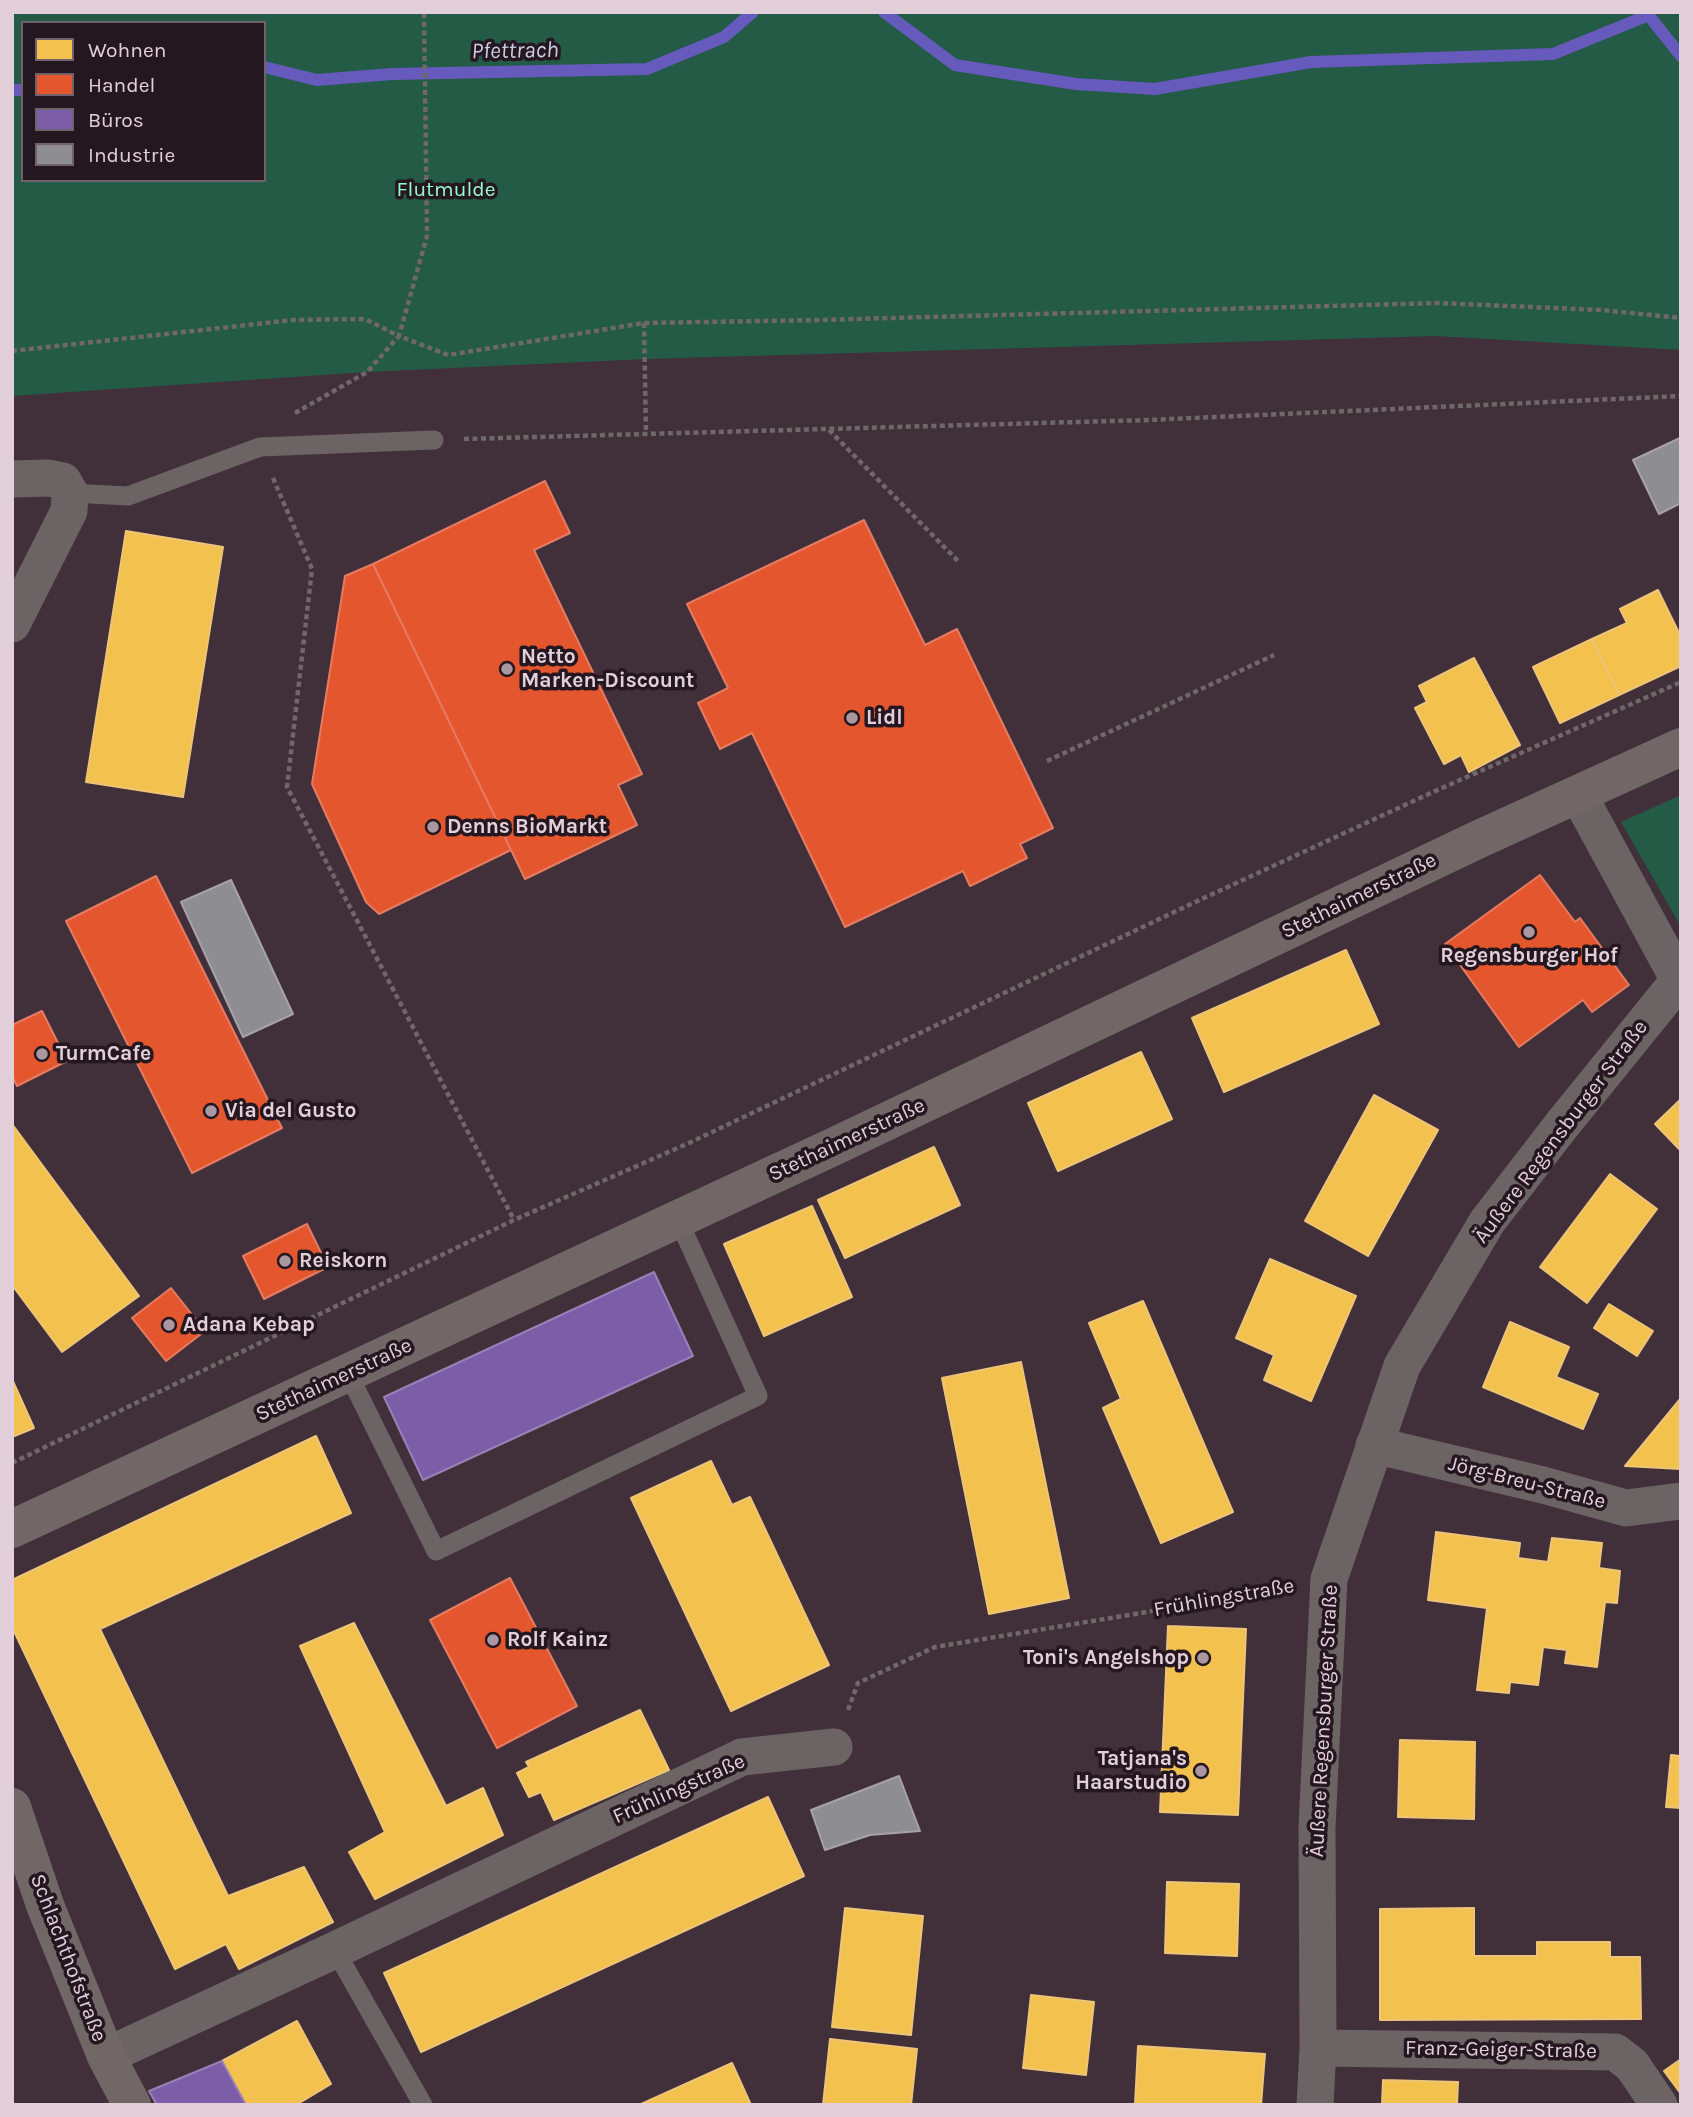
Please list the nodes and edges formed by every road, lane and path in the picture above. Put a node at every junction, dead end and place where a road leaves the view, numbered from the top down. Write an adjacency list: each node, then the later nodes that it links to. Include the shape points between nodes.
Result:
1 (424, 12): 4 (path, via 427,236)
2 (1681, 318): 3 (path, via 1438,303)
3 (644, 323): 4 (path, via 447,355); 8 (path)
4 (399, 336): 5 (path, via 365,318 293,320)
5 (12, 351)
6 (1681, 396): 7 (path)
7 (828, 429): 8 (path); 13 (path)
8 (646, 434): 9 (path)
9 (434, 440): 10 (lane)
10 (260, 447): 12 (lane, via 128,496); 22 (path, via 312,569 287,787)
11 (12, 479): 12 (street, via 63,481)
12 (70, 493): 14 (street, via 69,510)
13 (958, 561)
14 (12, 624)
15 (1273, 655): 18 (path)
16 (1681, 682): 22 (path, via 1433,792 689,1143)
17 (1681, 747): 19 (main road, Stethaimerstraße)
18 (1047, 761)
19 (1578, 794): 20 (street); 21 (main road, Stethaimerstraße)
20 (1680, 979): 24 (street, Äußere Regensburger Straße, via 1487,1222 1402,1366)
21 (678, 1219): 23 (main road, Stethaimerstraße); 23 (lane, via 758,1396 436,1551)
22 (514, 1220): 25 (path)
23 (348, 1373): 27 (main road, Stethaimerstraße)
24 (1374, 1445): 26 (street, Jörg-Breu-Straße, via 1626,1508); 28 (street, Äußere Regensburger Straße)
25 (12, 1463)
26 (1681, 1501)
27 (12, 1529)
28 (1329, 1579): 29 (path, Frühlingstraße, via 935,1647 858,1683); 32 (street, Äußere Regensburger Straße, via 1317,1827)
29 (834, 1747): 31 (street, Frühlingstraße, via 742,1757)
30 (12, 1807): 33 (main road, Schlachthofstraße, via 45,1905)
31 (335, 1950): 33 (street, Frühlingstraße); 35 (lane)
32 (1318, 2048): 36 (street, Äußere Regensburger Straße); 37 (street, Franz-Geiger-Straße, via 1615,2052 1632,2065)
33 (106, 2056): 34 (main road, Schlachthofstraße)
34 (127, 2103)
35 (423, 2105)
36 (1315, 2105)
37 (1659, 2105)

